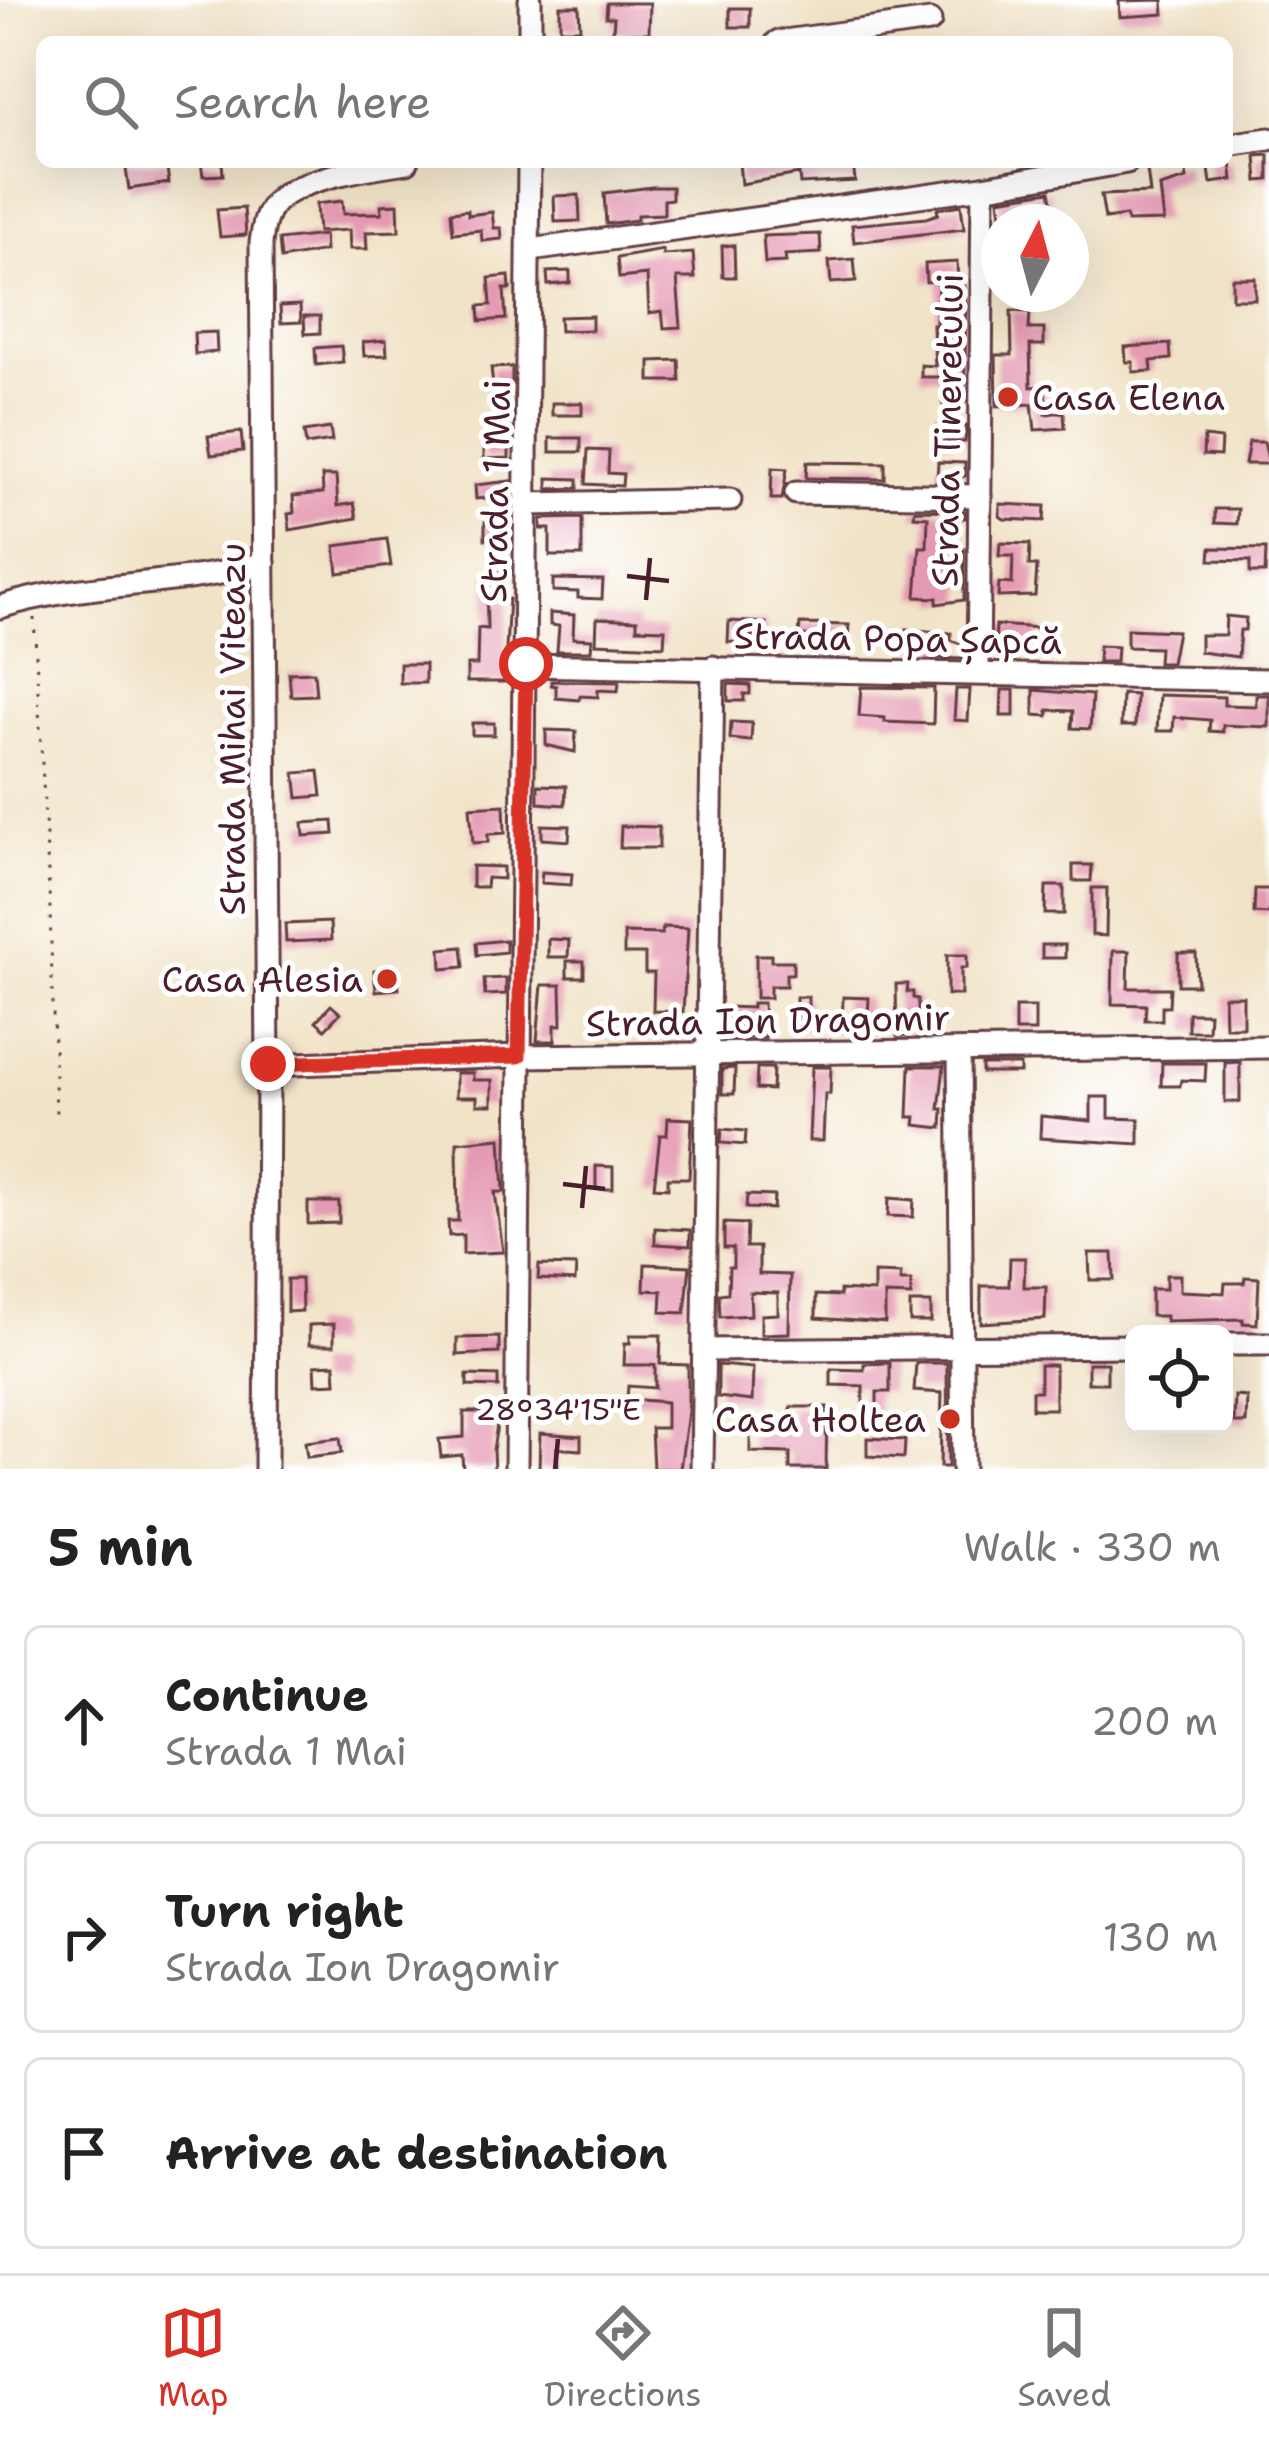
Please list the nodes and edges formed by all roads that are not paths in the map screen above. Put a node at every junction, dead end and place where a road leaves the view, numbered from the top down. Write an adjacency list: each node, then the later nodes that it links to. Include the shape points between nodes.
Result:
1 (530, 0): 3 (street)
2 (930, 21): 4 (street)
3 (530, 36)
4 (821, 36)
5 (1269, 139): 6 (street)
6 (1233, 144)
7 (383, 168): 16 (street, Strada Mihai Viteazu, via 294,190 267,215 260,257)
8 (530, 168): 11 (street, Strada 1 Mai)
9 (1094, 168): 10 (street)
10 (983, 188): 11 (street); 13 (street, Strada Tineretului)
11 (531, 250): 15 (street, Strada 1 Mai)
12 (796, 494): 13 (street)
13 (980, 496): 20 (street, Strada Tineretului)
14 (730, 500): 15 (street)
15 (528, 504): 18 (street, Strada 1 Mai)
16 (264, 563): 17 (street); 26 (street, Strada Mihai Viteazu)
17 (0, 607)
18 (526, 664): 19 (street, Strada Popa Șapcă); 25 (street, Strada 1 Mai)
19 (713, 667): 20 (street, Strada Popa Șapcă); 24 (street)
20 (978, 673): 21 (street, Strada Popa Șapcă)
21 (1269, 680)
22 (1269, 1047): 23 (street, Strada Ion Dragomir)
23 (959, 1051): 24 (street, Strada Ion Dragomir); 30 (street)
24 (706, 1053): 25 (street, Strada Ion Dragomir); 31 (street)
25 (519, 1056): 26 (street, Strada Ion Dragomir); 33 (street, Strada 1 Mai)
26 (268, 1064): 32 (street, Strada Mihai Viteazu)
27 (1269, 1344): 28 (street)
28 (1233, 1345)
29 (1125, 1346): 30 (street)
30 (963, 1348): 31 (street); 35 (street)
31 (705, 1350): 34 (street)
32 (266, 1469)
33 (516, 1469)
34 (702, 1469)
35 (963, 1469)

